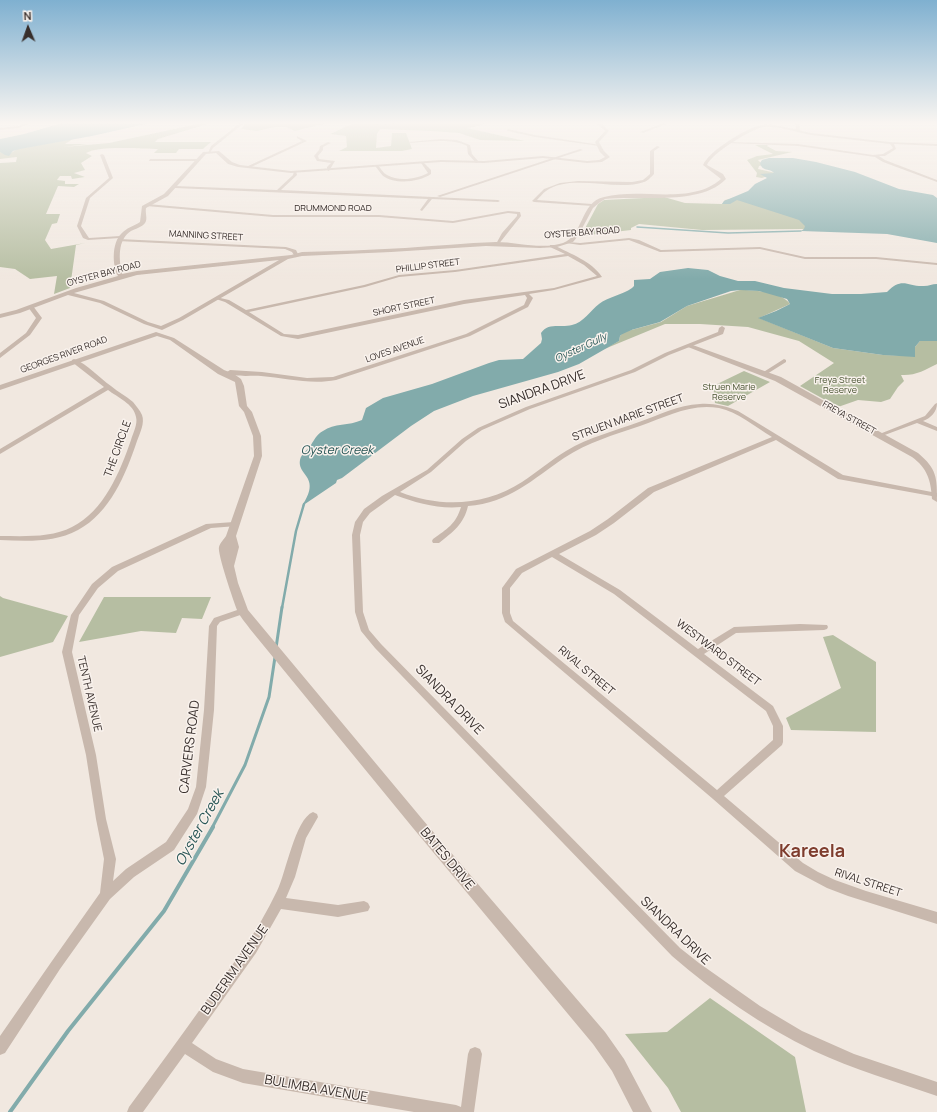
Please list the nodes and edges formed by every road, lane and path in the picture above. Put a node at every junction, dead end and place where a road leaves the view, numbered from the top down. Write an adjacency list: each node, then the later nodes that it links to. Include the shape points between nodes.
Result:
1 (110, 175): 19 (street, MANNING STREET, via 111,178 88,198 79,226 88,239)
2 (185, 175): 11 (street)
3 (295, 175): 12 (street)
4 (385, 175): 5 (street, via 396,179)
5 (427, 175)
6 (502, 175): 14 (street)
7 (651, 175): 16 (street, via 647,180 626,183 558,184 544,189 534,200)
8 (720, 175): 16 (street, via 724,179 720,183 701,191 610,197)
9 (921, 175): 10 (street)
10 (937, 181)
11 (175, 187): 12 (street); 17 (street, via 164,197)
12 (278, 191): 13 (street)
13 (431, 198): 14 (street); 18 (street)
14 (437, 198): 15 (street)
15 (498, 201)
16 (592, 205): 20 (street, via 574,238)
17 (147, 206): 19 (street, via 143,210 143,222); 21 (street, DRUMMOND ROAD, via 273,216 378,216 453,222 508,212 519,213)
18 (422, 210)
19 (119, 239): 23 (street, MANNING STREET, via 281,248); 28 (street, via 118,271)
20 (568, 243): 22 (street, OYSTER BAY ROAD); 27 (street, OYSTER BAY ROAD, via 628,239 660,252 760,248 805,258 876,258)
21 (498, 244): 22 (street, OYSTER BAY ROAD); 23 (street, OYSTER BAY ROAD)
22 (552, 246): 24 (street)
23 (291, 254): 25 (street, OYSTER BAY ROAD); 26 (street, GEORGES RIVER ROAD)
24 (568, 254): 30 (street, SHORT STREET, via 577,258 600,277); 33 (street, PHILLIP STREET, via 456,271 399,276 365,286)
25 (264, 258): 26 (street, via 276,260); 28 (street, OYSTER BAY ROAD, via 156,270)
26 (278, 263): 31 (street, GEORGES RIVER ROAD)
27 (937, 264)
28 (121, 277): 29 (street, OYSTER BAY ROAD)
29 (67, 293): 32 (street, OYSTER BAY ROAD); 36 (street, via 102,302)
30 (526, 294): 33 (street, SHORT STREET, via 464,302 298,337 283,335); 43 (street, LOVES AVENUE, via 530,298 526,306 468,335 346,375 315,381 261,374)
31 (218, 298): 33 (street, SHORT STREET); 36 (street, GEORGES RIVER ROAD)
32 (31, 307): 34 (street, OYSTER BAY ROAD); 38 (street, via 39,318 28,334)
33 (244, 312)
34 (0, 316)
35 (722, 328): 37 (street, SIANDRA DRIVE, via 721,333)
36 (158, 330): 39 (street, GEORGES RIVER ROAD); 41 (street)
37 (690, 346): 42 (street, FREYA STREET); 53 (street, SIANDRA DRIVE, via 633,371 488,425 464,440 429,471)
38 (0, 356)
39 (74, 361): 44 (street, THE CIRCLE, via 97,376); 45 (street, GEORGES RIVER ROAD)
40 (784, 361): 42 (street)
41 (217, 369): 43 (street); 47 (street, via 239,383 241,401)
42 (765, 373): 50 (street, FREYA STREET)
43 (246, 377): 47 (street)
44 (108, 387): 52 (street); 58 (street, THE CIRCLE, via 133,406 140,416 126,465 109,497 83,525 64,533 36,538)
45 (0, 388)
46 (937, 405): 48 (street, via 929,415)
47 (248, 412): 57 (street, via 257,436 258,456)
48 (918, 421): 49 (street); 50 (street)
49 (937, 429)
50 (880, 435): 54 (street, FREYA STREET, via 924,462 934,477)
51 (775, 438): 54 (street, STRUEN MARIE STREET, via 841,477); 56 (street, STRUEN MARIE STREET, via 729,409 704,405 691,406 588,443 567,453 517,488 489,501); 60 (street, RIVAL STREET, via 651,490 593,533)
52 (0, 452)
53 (395, 492): 56 (street, STRUEN MARIE STREET, via 425,503); 73 (street, SIANDRA DRIVE, via 367,511 359,522 356,535 360,618 365,631 378,646 676,952 716,985 761,1016 808,1041 842,1056)
54 (937, 495): 55 (street, FREYA STREET)
55 (937, 499)
56 (464, 505): 59 (street, via 459,523)
57 (234, 524): 61 (street, via 231,536 234,547 229,566); 66 (street, TENTH AVENUE, via 209,526 115,569 95,586 75,615 67,652 91,755 110,859)
58 (0, 538)
59 (436, 541)
60 (553, 554): 63 (street, WESTWARD STREET, via 617,592); 64 (street, RIVAL STREET, via 519,571 506,588 506,613 509,622)
61 (243, 610): 66 (street, CARVERS ROAD, via 217,620 213,626 209,710 201,787 193,811 170,846 130,874); 77 (street, BATES DRIVE, via 418,824 599,1038 618,1065)
62 (824, 628): 63 (street, via 734,630)
63 (697, 654): 64 (street, WESTWARD STREET, via 770,709 778,726 778,742)
64 (717, 796): 69 (street, RIVAL STREET, via 799,867 811,874 833,885)
65 (313, 817): 67 (street, BUDERIM AVENUE, via 301,833 297,854)
66 (106, 896): 71 (street, CARVERS ROAD)
67 (278, 903): 68 (street, via 338,911); 70 (street, BUDERIM AVENUE, via 252,949)
68 (364, 908)
69 (937, 918)
70 (183, 1044): 74 (street, BUDERIM AVENUE); 75 (street, BULIMBA AVENUE, via 206,1062 243,1076)
71 (0, 1048)
72 (475, 1054): 76 (street)
73 (937, 1089)
74 (134, 1112)
75 (456, 1112)
76 (467, 1112)
77 (643, 1112)

